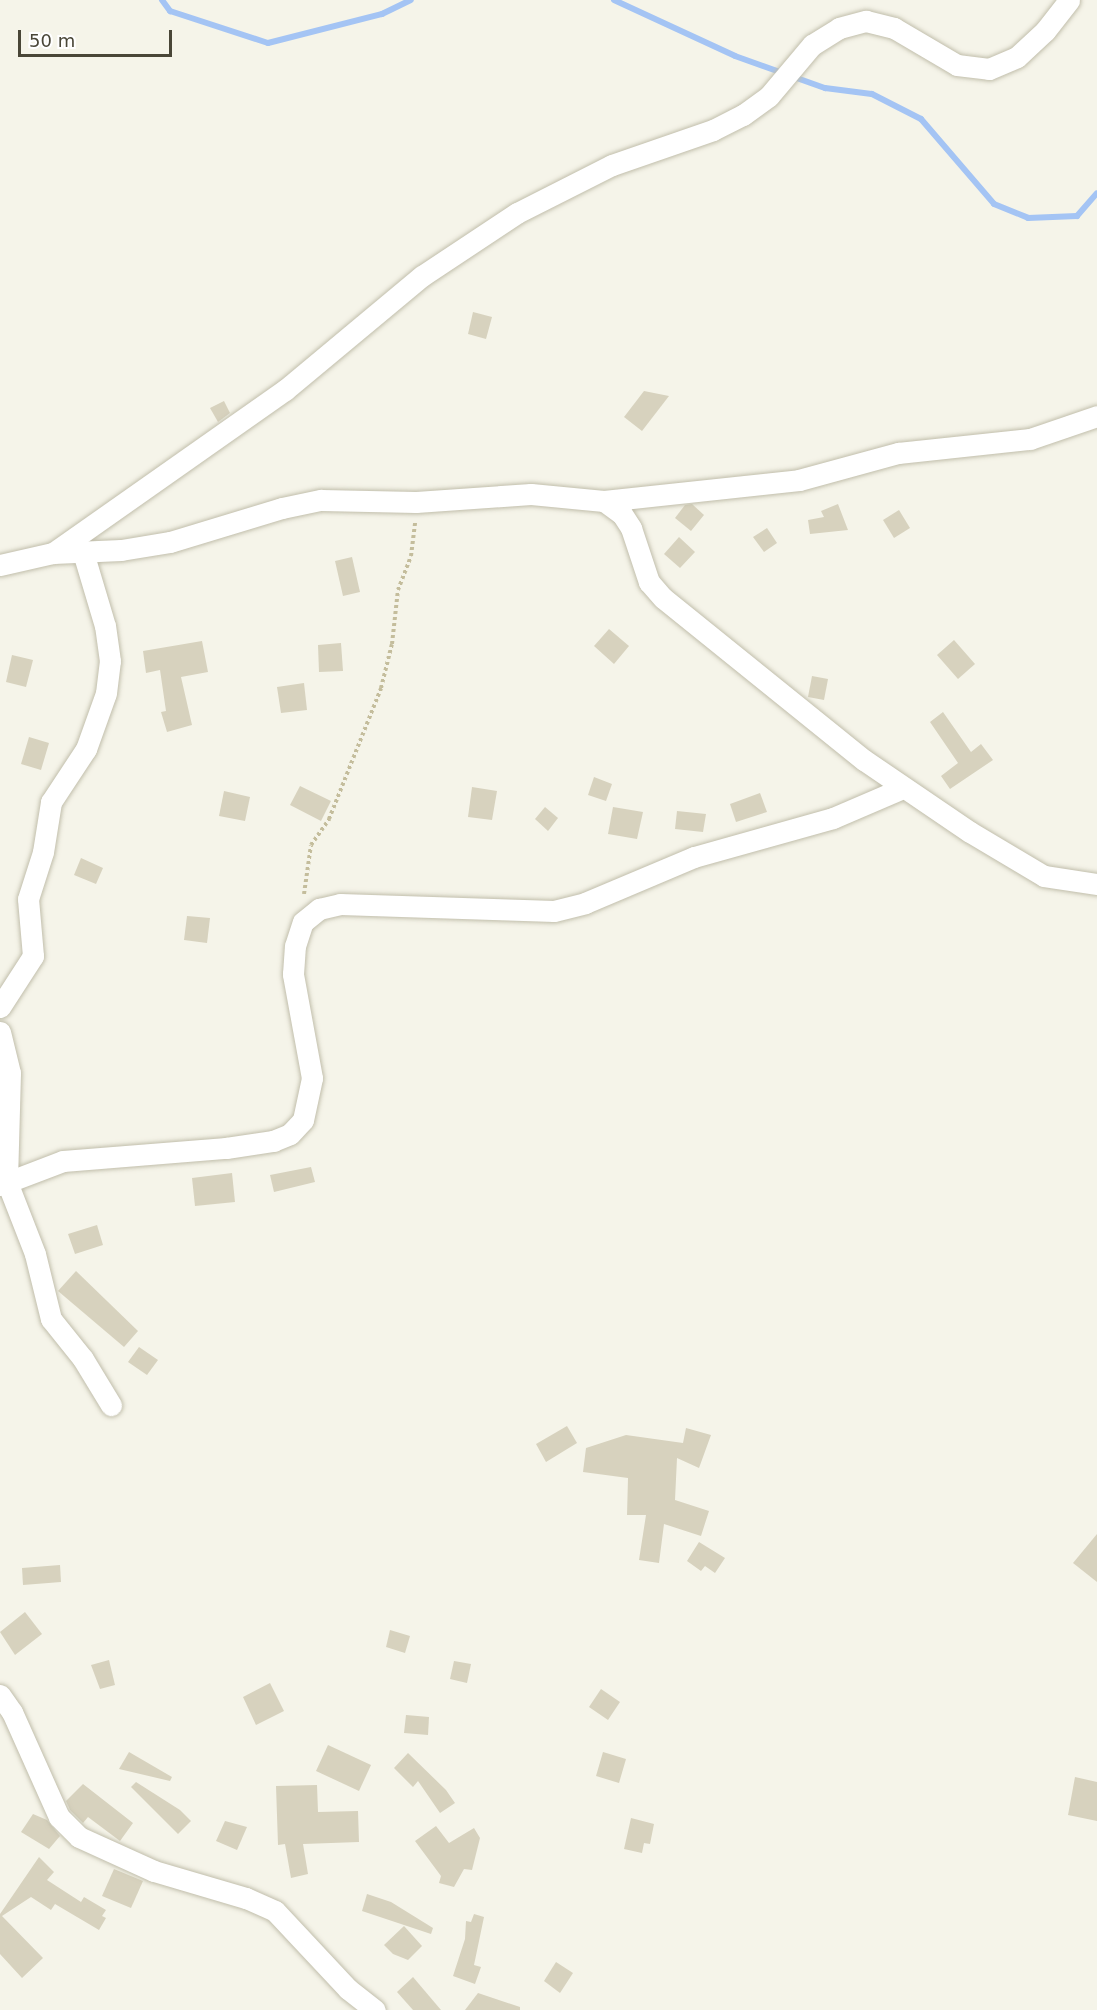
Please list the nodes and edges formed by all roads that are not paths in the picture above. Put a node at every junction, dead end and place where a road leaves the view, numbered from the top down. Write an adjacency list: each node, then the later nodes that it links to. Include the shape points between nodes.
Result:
1 (1069, 0): 5 (street, via 1045,31 1017,57 989,69 957,65 894,27 866,21 839,28 812,45 769,96 713,130 612,165 517,213 422,276 285,390)
2 (1097, 416): 3 (street, via 1030,439 898,453 799,480)
3 (604, 501): 4 (street, via 531,494 416,502 359,498 302,503 170,542); 7 (street, via 622,514 631,528 649,582 663,598)
4 (83, 552): 5 (street); 9 (street, via 105,626 110,661 106,693 93,720 86,749 51,802 43,852 28,899 33,956)
5 (53, 553): 6 (street)
6 (0, 565)
7 (903, 788): 8 (street, via 1044,876); 11 (street, via 833,818 694,857 585,903 554,910 340,904 319,909 303,922 295,946 293,974 312,1078 303,1120 290,1134 273,1141 226,1148 72,1160)
8 (1097, 884)
9 (0, 1007)
10 (0, 1032): 11 (street, via 10,1074)
11 (3, 1184): 12 (street, via 35,1254 51,1319 83,1359)
12 (111, 1405)
13 (0, 1695): 14 (street, via 16,1719 55,1810 79,1837 154,1871 246,1898 275,1911 348,1989)
14 (375, 2010)

